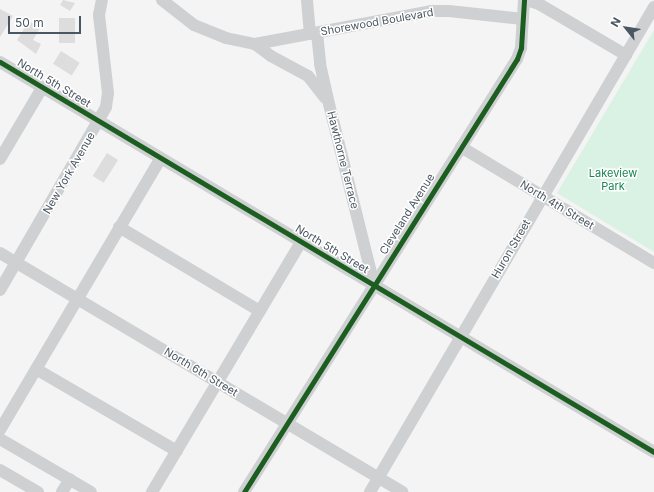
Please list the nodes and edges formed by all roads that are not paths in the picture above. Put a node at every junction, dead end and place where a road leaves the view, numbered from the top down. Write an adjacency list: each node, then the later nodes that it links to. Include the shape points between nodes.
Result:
1 (102, 0): 13 (street, New York Avenue, via 99,15 108,93 106,107)
2 (162, 0): 8 (street, Shorewood Boulevard, via 194,25 226,38)
3 (308, 0): 7 (street, Hawthorne Terrace)
4 (525, 0): 6 (street, Cleveland Avenue); 9 (street, via 539,4)
5 (654, 7): 9 (street, Huron Street)
6 (523, 19): 7 (street, Shorewood Boulevard, via 431,11); 14 (street, Cleveland Avenue, via 522,48 517,59)
7 (314, 34): 8 (street, Shorewood Boulevard); 12 (street, Hawthorne Terrace)
8 (255, 44): 12 (street, Shorewood Boulevard, via 271,56 308,76)
9 (626, 55): 17 (street, Huron Street)
10 (0, 62): 11 (street, North 5th Street)
11 (42, 88): 13 (street, North 5th Street); 15 (street)
12 (329, 104): 23 (street, Hawthorne Terrace)
13 (99, 122): 16 (street, North 5th Street); 21 (street, New York Avenue)
14 (460, 147): 17 (street, North 4th Street); 23 (street, Cleveland Avenue)
15 (0, 158)
16 (160, 158): 18 (street); 19 (street, North 5th Street)
17 (542, 196): 22 (street, North 4th Street); 27 (street, Huron Street)
18 (120, 227): 25 (street); 26 (street)
19 (300, 242): 23 (street, North 5th Street); 26 (street)
20 (0, 254): 21 (street, North 6th Street)
21 (16, 263): 24 (street, New York Avenue); 25 (street, North 6th Street)
22 (654, 263)
23 (374, 285): 27 (street, North 5th Street); 30 (street, Cleveland Avenue)
24 (0, 290)
25 (77, 299): 28 (street); 29 (street, North 6th Street)
26 (260, 311): 29 (street)
27 (460, 336): 34 (street, North 5th Street); 36 (street, Huron Street)
28 (36, 369): 31 (street); 33 (street)
29 (217, 382): 30 (street, North 6th Street); 33 (street)
30 (286, 423): 36 (street, North 6th Street); 42 (street, Cleveland Avenue)
31 (0, 430)
32 (0, 439): 37 (street)
33 (177, 451): 41 (street)
34 (654, 452)
35 (0, 470): 38 (street)
36 (378, 478): 43 (street, Huron Street); 44 (street, North 6th Street)
37 (70, 479): 39 (street); 40 (street)
38 (38, 492)
39 (62, 492)
40 (92, 492)
41 (152, 492)
42 (244, 492)
43 (370, 492)
44 (402, 492)

